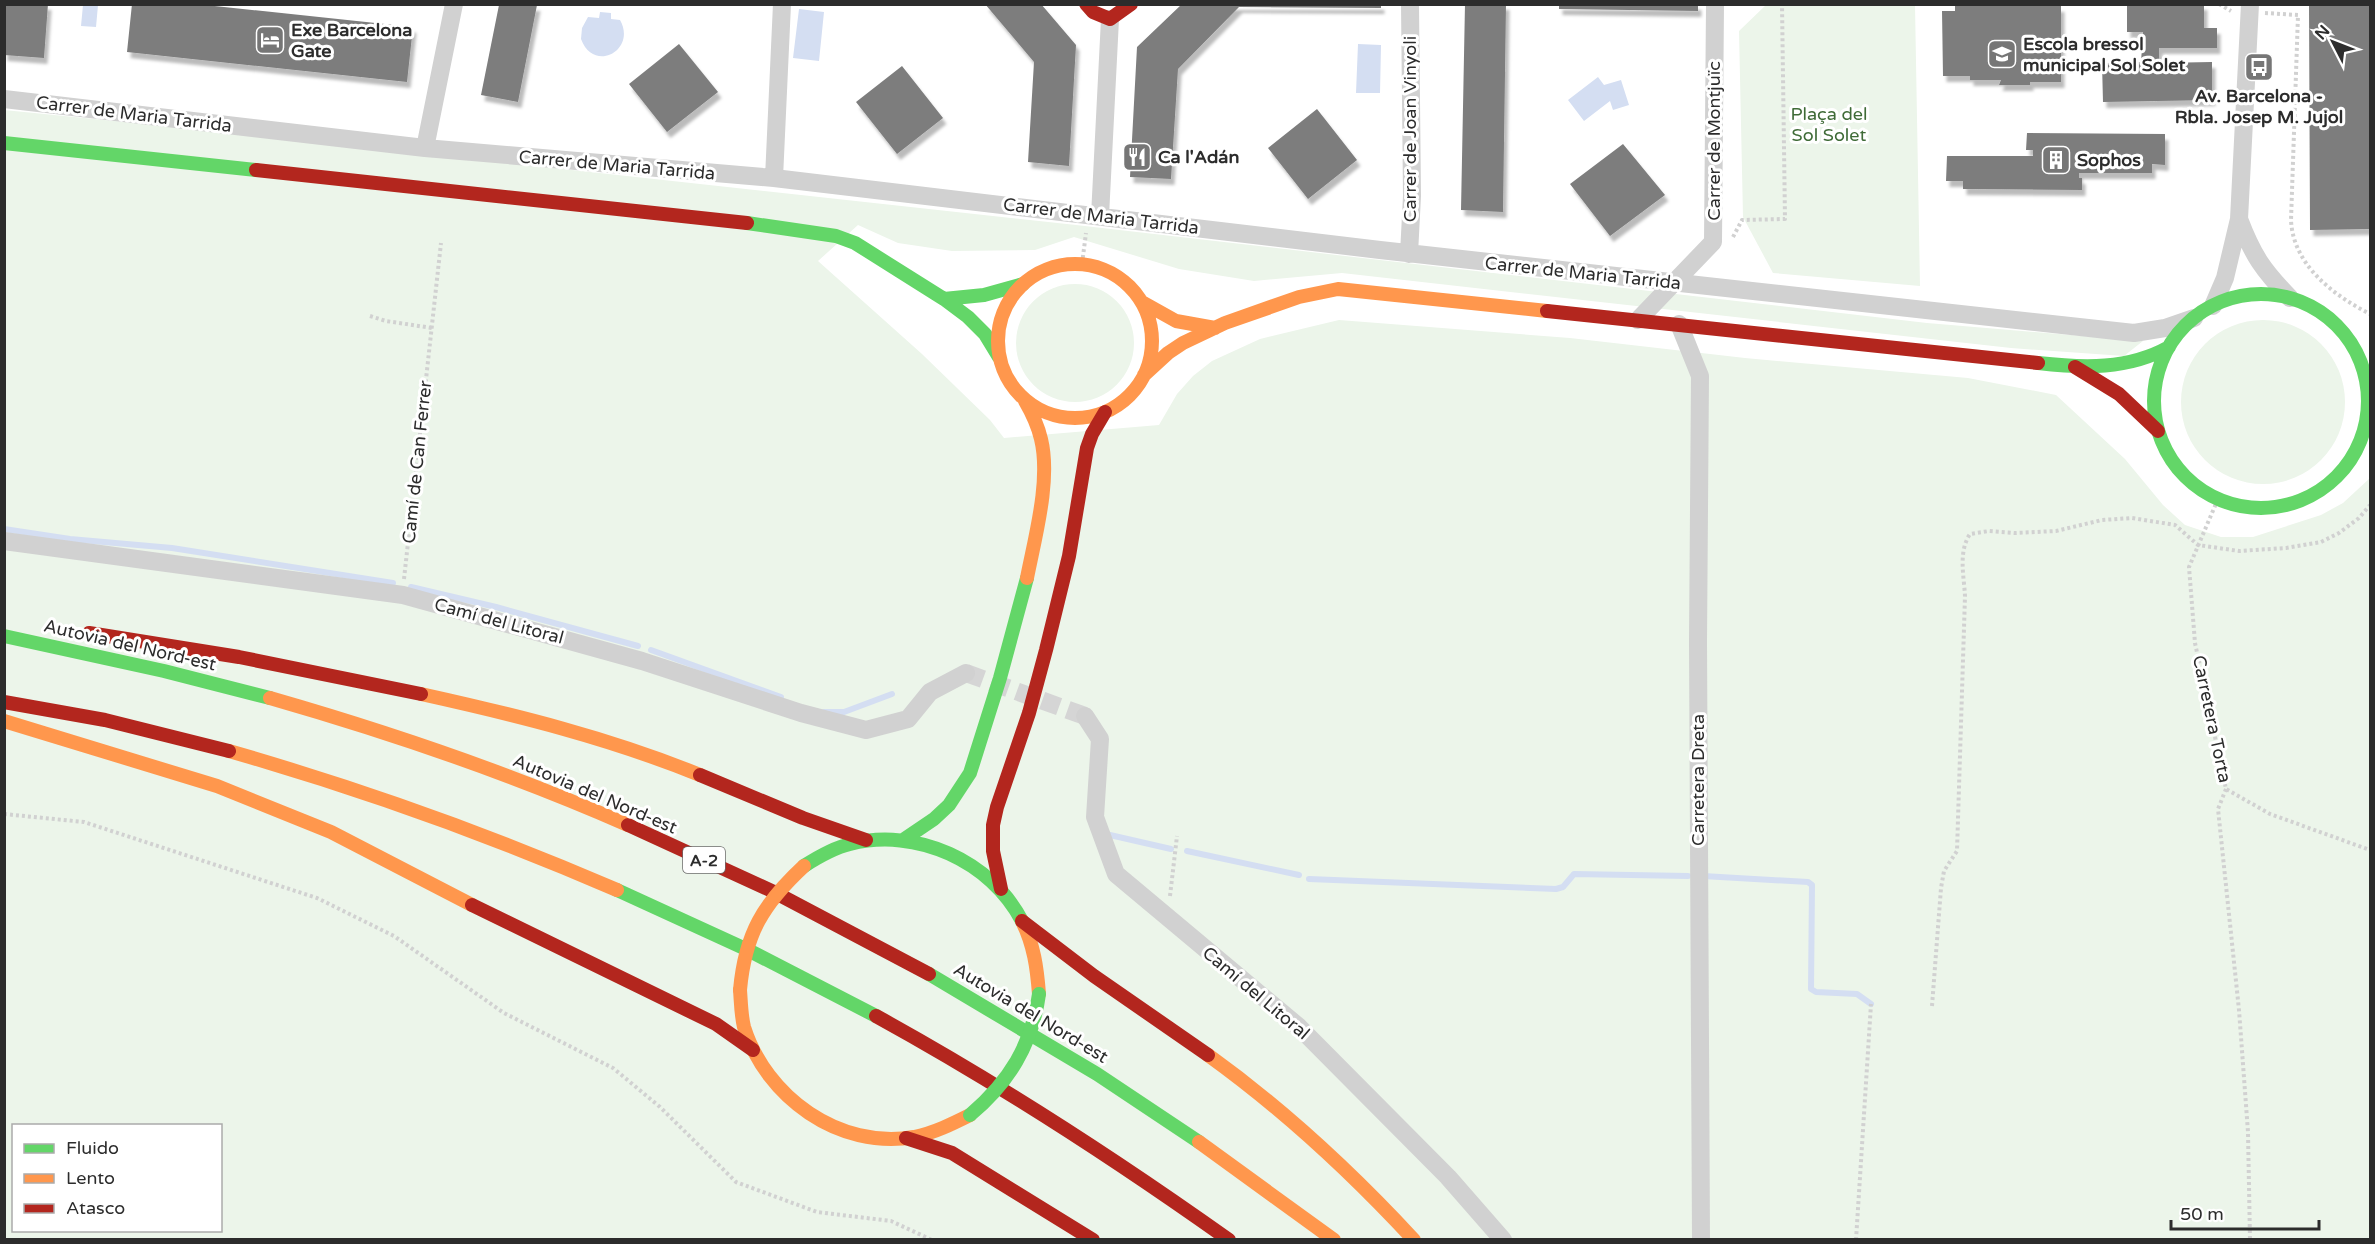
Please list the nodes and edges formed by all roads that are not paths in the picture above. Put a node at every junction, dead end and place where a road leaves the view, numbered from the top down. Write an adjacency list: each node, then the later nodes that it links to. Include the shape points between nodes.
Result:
1 (454, 4): 11 (street)
2 (782, 4): 12 (street)
3 (1086, 4): 8 (main road, via 1093,12)
4 (1131, 4): 8 (main road)
5 (1410, 4): 15 (street, Carrer de Joan Vinyoli)
6 (1715, 4): 17 (street, Carrer de Montjuïc, via 1713,242)
7 (2248, 9): 14 (street)
8 (1110, 19): 13 (street)
9 (4, 99): 11 (street, Carrer de Maria Tarrida)
10 (4, 143): 19 (main road, via 812,232 855,243)
11 (425, 148): 12 (street, Carrer de Maria Tarrida)
12 (774, 178): 13 (street, Carrer de Maria Tarrida)
13 (1095, 215): 15 (street, Carrer de Maria Tarrida)
14 (2239, 219): 18 (street, via 2251,249); 21 (street, via 2225,278)
15 (1409, 254): 17 (street, Carrer de Maria Tarrida)
16 (1023, 284): 19 (main road, via 971,299); 20 (main road, via 1047,269 1082,264 1117,276); 29 (main road, via 1001,318)
17 (1674, 284): 22 (street, Carrer de Maria Tarrida, via 2134,333); 23 (street, Carrer de Montjuïc)
18 (2290, 298): 21 (main road, via 2251,295); 26 (main road, via 2318,310)
19 (944, 299): 29 (main road, via 976,324)
20 (1142, 302): 25 (main road, via 1172,321 1190,327); 31 (main road, via 1152,339)
21 (2213, 306): 22 (main road)
22 (2194, 318): 28 (main road)
23 (1638, 320): 24 (main road); 25 (main road, via 1338,289 1319,291)
24 (1679, 324): 30 (main road); 54 (street, Carretera Dreta, via 1700,376)
25 (1215, 328): 31 (main road, via 1169,353)
26 (2341, 330): 27 (main road); 34 (main road, via 2364,374)
27 (2370, 344)
28 (2169, 347): 30 (main road, via 2137,363); 35 (main road, via 2156,383)
29 (999, 357): 32 (main road, via 1008,381)
30 (2075, 367): 35 (main road, via 2119,394)
31 (1144, 375): 33 (main road, via 1128,397)
32 (1025, 401): 33 (main road, via 1063,418 1085,418); 44 (main road, via 1038,426 1044,470 1032,559 1013,637 962,789 947,810)
33 (1106, 412): 45 (main road, via 1086,448 1069,556 1046,650 993,825 993,851)
34 (2368, 421): 35 (main road, via 2344,468 2304,499 2280,506 2254,507 2217,499 2176,466)
35 (2158, 431)
36 (4, 541): 39 (street, Camí del Litoral, via 403,595 642,661 866,730 908,719 930,692)
37 (70, 631): 43 (main road, via 210,652 501,711 617,744)
38 (4, 636): 51 (main road, Autovia del Nord-est / A-2, via 215,682 428,747 560,796 744,878 943,980 1024,1028 1226,1159)
39 (966, 673)
40 (4, 702): 50 (main road, via 103,719 322,778 434,816 671,914 906,1032 1020,1099)
41 (1085, 716): 53 (street, Camí del Litoral, via 1100,739 1095,817 1116,874 1299,1027 1448,1177)
42 (4, 721): 47 (main road, via 217,786 321,828 512,926 716,1023)
43 (866, 840): 44 (main road); 47 (main road, bridge, via 847,844 804,866 776,891 755,922 746,942 740,990 744,1026)
44 (903, 840): 45 (main road, via 952,853)
45 (1001, 889): 46 (main road)
46 (1022, 921): 48 (main road, bridge, via 1038,966 1039,994 1034,1027 1022,1057 1000,1089 970,1115 941,1129); 52 (main road, via 1074,964 1220,1063 1356,1179)
47 (753, 1050): 48 (main road, via 762,1068 785,1095 826,1124 857,1135)
48 (906, 1138): 49 (main road, via 952,1153)
49 (1093, 1239)
50 (1229, 1239)
51 (1334, 1239)
52 (1414, 1239)
53 (1503, 1239)
54 (1701, 1239)

